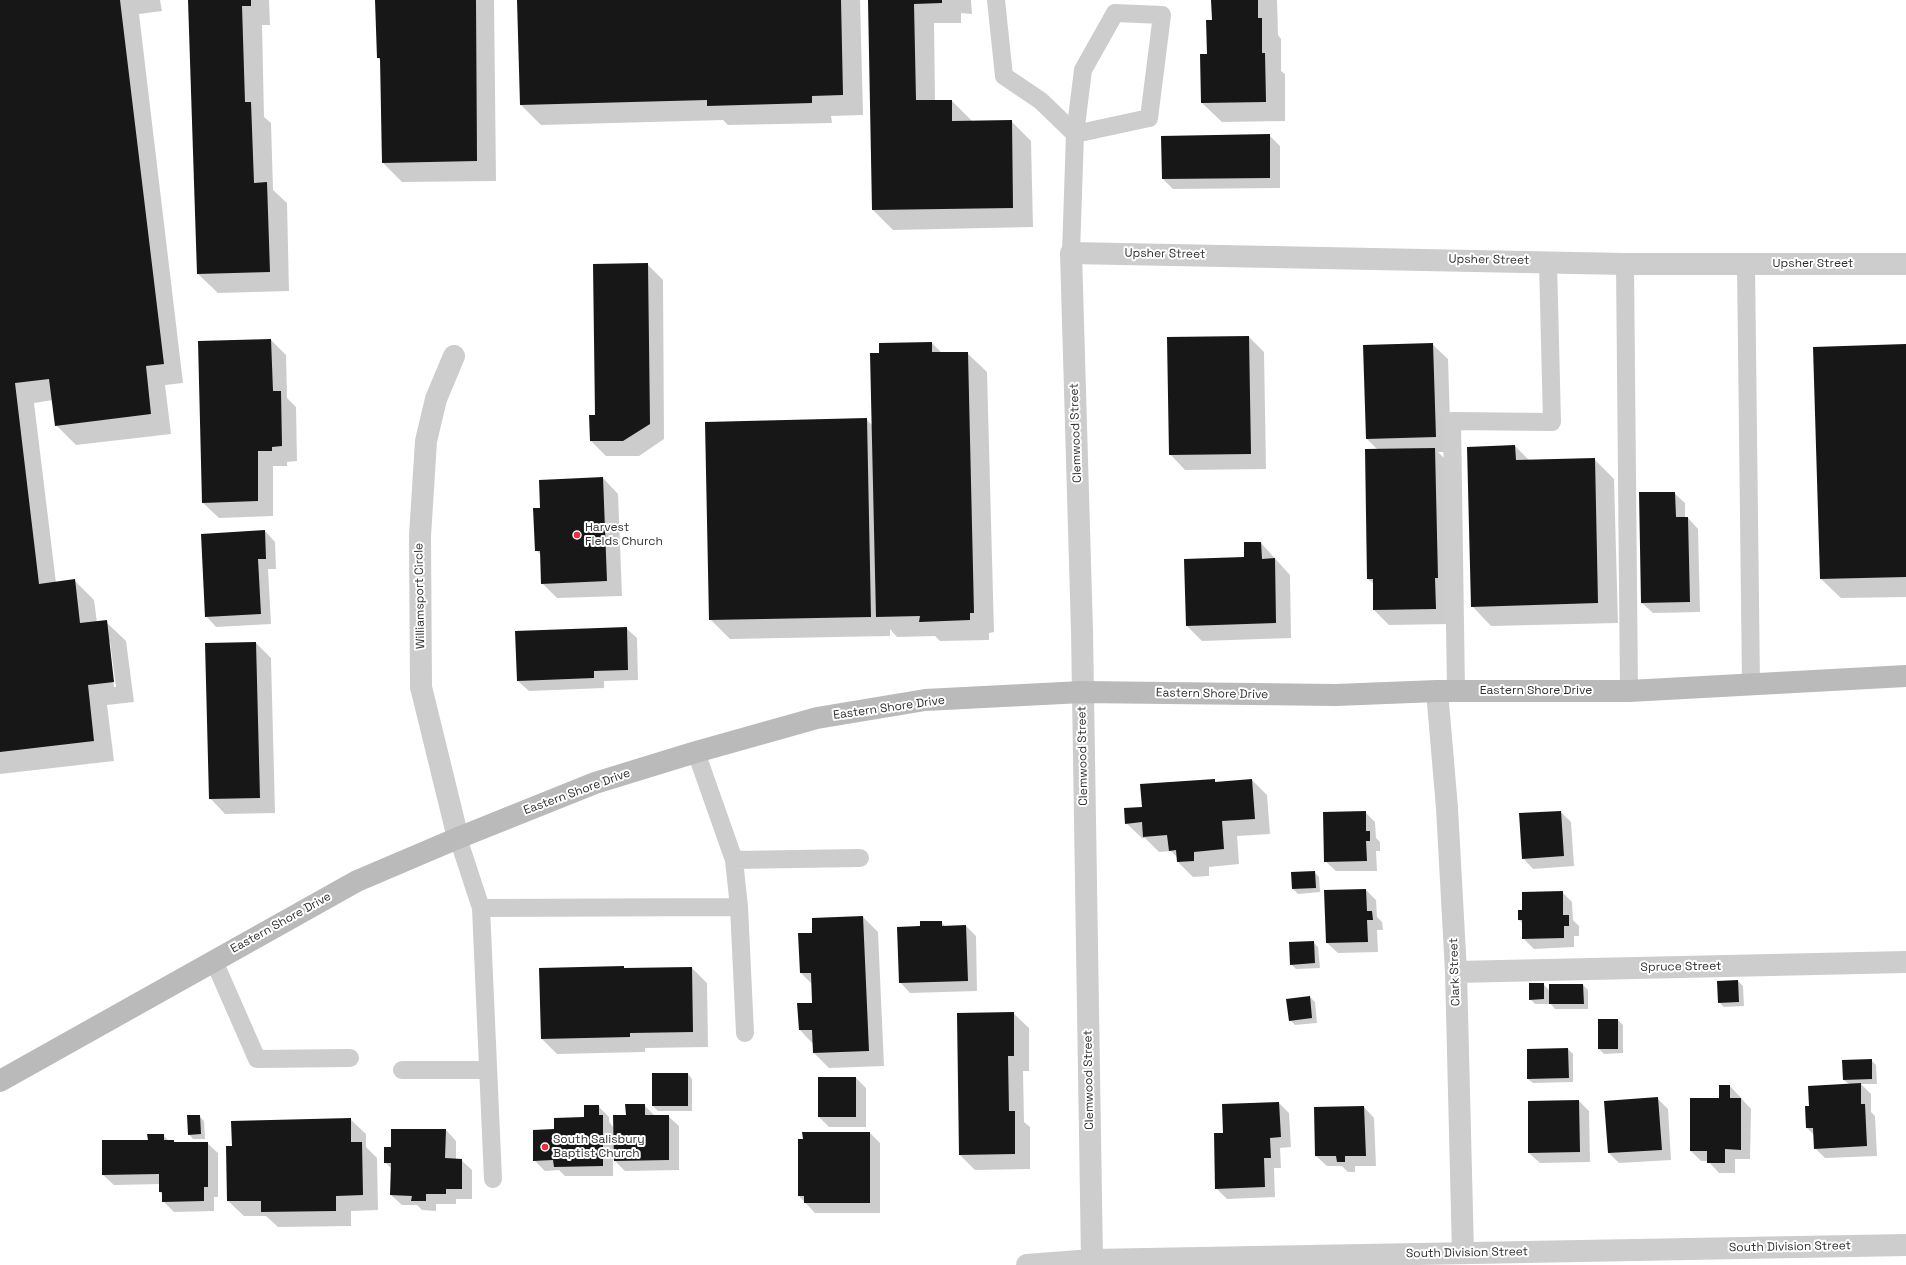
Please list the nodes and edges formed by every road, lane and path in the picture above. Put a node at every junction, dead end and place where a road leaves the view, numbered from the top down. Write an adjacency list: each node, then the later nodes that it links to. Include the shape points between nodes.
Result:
1 (996, 0): 2 (lane, via 1004,76 1041,102)
2 (1075, 134): 2 (lane, via 1083,70 1115,14 1162,16 1149,118); 3 (lane)
3 (1071, 253): 4 (street, Upsher Street); 13 (street, Clemwood Street)
4 (1548, 262): 5 (street, Upsher Street); 11 (lane, via 1552,422 1452,421)
5 (1625, 264): 6 (street, Upsher Street); 12 (lane)
6 (1746, 264): 7 (street, Upsher Street); 10 (lane)
7 (1906, 264)
8 (454, 356): 15 (street, Williamsport Circle, via 436,399 426,441 420,536 421,687)
9 (1906, 676): 10 (street, Eastern Shore Drive)
10 (1751, 685): 12 (street, Eastern Shore Drive)
11 (1446, 691): 12 (street, Eastern Shore Drive); 13 (street, Eastern Shore Drive, via 1336,695); 22 (street, Clark Street, via 1447,808)
12 (1629, 691)
13 (1082, 692): 14 (street, Eastern Shore Drive, via 924,700 817,718); 31 (street, Clemwood Street)
14 (696, 752): 15 (street, Eastern Shore Drive, via 595,783); 17 (lane)
15 (458, 838): 19 (lane); 20 (street, Eastern Shore Drive, via 357,881)
16 (860, 858): 17 (lane)
17 (734, 860): 18 (lane)
18 (739, 907): 19 (lane); 23 (lane)
19 (481, 908): 26 (lane)
20 (214, 961): 24 (lane, via 257,1059); 27 (street, Eastern Shore Drive)
21 (1906, 962): 22 (street, Spruce Street)
22 (1456, 972): 30 (street, Clark Street)
23 (745, 1033)
24 (350, 1058)
25 (402, 1070): 26 (lane)
26 (488, 1070): 28 (lane)
27 (0, 1081)
28 (493, 1179)
29 (1906, 1245): 30 (street, South Division Street)
30 (1463, 1253): 31 (street, South Division Street)
31 (1092, 1260): 32 (street, South Division Street)
32 (1027, 1265)

